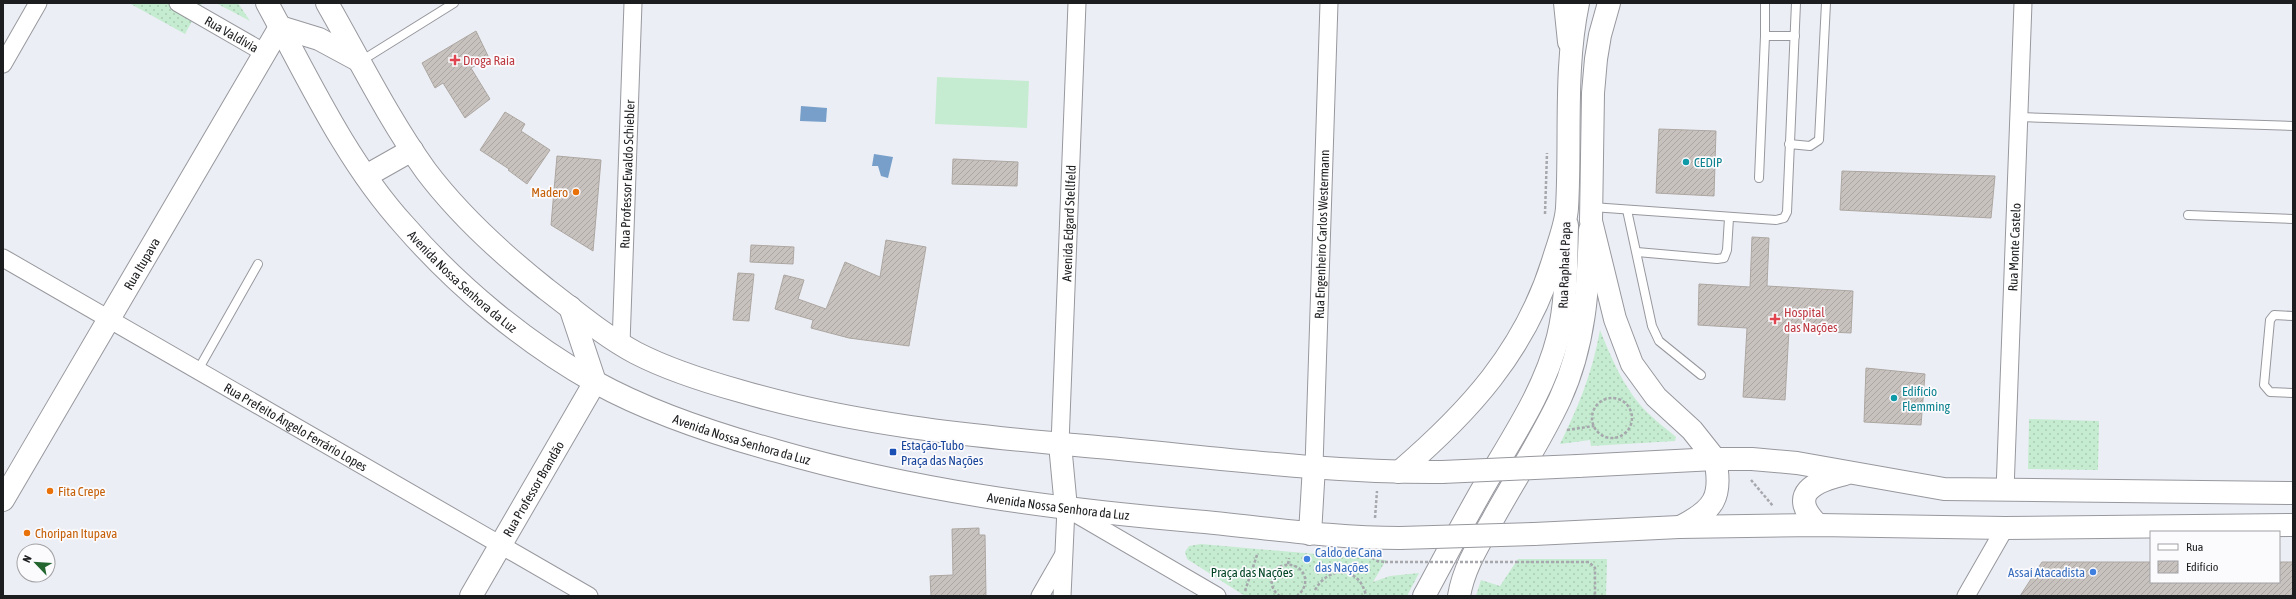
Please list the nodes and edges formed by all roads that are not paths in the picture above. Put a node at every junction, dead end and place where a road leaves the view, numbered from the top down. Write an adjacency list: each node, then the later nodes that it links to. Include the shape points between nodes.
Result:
1 (38, 3): 22 (street)
2 (178, 3): 20 (street, Rua Valdívia)
3 (267, 3): 16 (main road, Avenida Nossa Senhora da Luz)
4 (326, 3): 21 (main road)
5 (454, 3): 21 (lane)
6 (634, 3): 41 (street, Rua Professor Ewaldo Schiebler)
7 (1077, 3): 46 (street, Avenida Edgard Stellfeld)
8 (1328, 3): 48 (street, Rua Engenheiro Carlos Westermann)
9 (1565, 3): 19 (main road, Rua Raphael Papa)
10 (1578, 3): 19 (main road)
11 (1610, 3): 31 (main road, Rua Raphael Papa, via 1600,35 1593,92)
12 (1765, 3): 17 (lane)
13 (1796, 3): 18 (lane)
14 (1826, 3): 25 (lane, via 1819,140 1810,146)
15 (2023, 3): 23 (street, Rua Monte Castelo)
16 (280, 27): 20 (main road, Rua Itupava); 21 (main road, via 319,39); 27 (main road, Avenida Nossa Senhora da Luz)
17 (1765, 36): 18 (lane); 28 (lane)
18 (1794, 36): 25 (lane)
19 (1571, 50): 29 (main road, Rua Raphael Papa)
20 (265, 53): 40 (main road, Rua Itupava)
21 (360, 62): 26 (main road)
22 (3, 64)
23 (2019, 117): 24 (lane); 51 (street, Rua Monte Castelo)
24 (2293, 126)
25 (1789, 144): 33 (lane, via 1787,212 1784,218)
26 (412, 150): 27 (main road); 38 (main road, via 436,183 474,227 523,271)
27 (366, 176): 44 (main road, Avenida Nossa Senhora da Luz, via 402,224 466,287 531,340)
28 (1759, 178)
29 (1567, 210): 49 (main road, via 1548,276 1514,347 1490,382 1463,413); 67 (main road, Rua Raphael Papa, via 1564,308 1552,356 1536,395)
30 (1627, 210): 31 (lane); 33 (lane); 35 (lane)
31 (1591, 214): 47 (main road, via 1613,312 1632,364 1652,392 1692,430); 68 (main road, Rua Raphael Papa, via 1587,300 1577,352 1560,399 1471,559)
32 (2188, 215): 34 (lane)
33 (1729, 218): 35 (lane, via 1724,258)
34 (2293, 220)
35 (1636, 252): 43 (lane, via 1652,326 1659,341)
36 (3, 258): 40 (street, Rua Prefeito Ângelo Ferrário Lopes)
37 (258, 264): 42 (lane)
38 (570, 307): 41 (main road); 44 (main road)
39 (2293, 316): 45 (lane, via 2274,315 2270,320 2264,385 2270,392)
40 (109, 319): 42 (street, Rua Prefeito Ângelo Ferrário Lopes); 53 (main road, Rua Itupava)
41 (621, 344): 46 (main road, via 681,373 804,408 906,426)
42 (198, 370): 60 (street, Rua Prefeito Ângelo Ferrário Lopes)
43 (1702, 375)
44 (595, 382): 54 (main road, Avenida Nossa Senhora da Luz, via 713,432 806,459 899,482); 60 (main road, Rua Professor Brandão)
45 (2293, 393)
46 (1060, 444): 48 (main road); 54 (main road)
47 (1715, 459): 49 (main road, bridge); 50 (main road, via 1775,460); 57 (main road, via 1719,479 1717,495 1709,509 1698,518)
48 (1314, 466): 49 (main road); 59 (main road)
49 (1399, 472)
50 (1850, 473): 51 (main road, via 1944,489); 55 (main road, via 1823,479 1812,485 1805,495 1803,506)
51 (2005, 491): 52 (main road)
52 (2293, 493)
53 (3, 500)
54 (1066, 508): 59 (main road, Avenida Nossa Senhora da Luz); 61 (street); 66 (street)
55 (1818, 525): 57 (main road, Avenida Nossa Senhora da Luz); 58 (main road, Avenida Nossa Senhora da Luz)
56 (2293, 525): 58 (main road, Avenida Nossa Senhora da Luz)
57 (1679, 527): 59 (main road, Avenida Nossa Senhora da Luz, bridge, via 1400,538)
58 (2005, 528): 69 (street)
59 (1310, 534)
60 (501, 544): 62 (main road, Rua Professor Brandão); 63 (street, Rua Prefeito Ângelo Ferrário Lopes)
61 (1064, 555): 64 (street); 65 (street)
62 (471, 596)
63 (589, 596)
64 (1040, 596)
65 (1062, 596)
66 (1218, 596)
67 (1424, 596)
68 (1459, 596)
69 (1966, 596)

